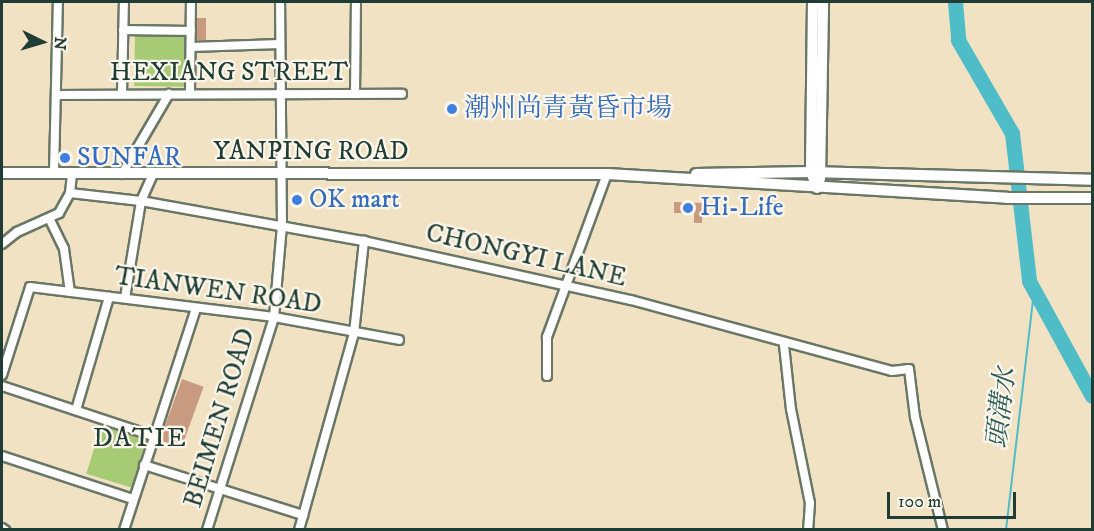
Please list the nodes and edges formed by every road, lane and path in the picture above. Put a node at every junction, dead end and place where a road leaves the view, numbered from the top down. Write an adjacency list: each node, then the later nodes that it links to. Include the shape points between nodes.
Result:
1 (58, 2): 18 (street)
2 (124, 2): 8 (street)
3 (191, 2): 9 (street)
4 (280, 2): 10 (street, BEIMEN ROAD)
5 (356, 2): 16 (street)
6 (813, 2): 21 (street)
7 (823, 2): 21 (street)
8 (123, 30): 9 (street); 14 (street)
9 (191, 31): 11 (street)
10 (280, 44): 11 (street); 13 (street, BEIMEN ROAD)
11 (191, 47): 12 (street)
12 (189, 93): 13 (street, HEXIANG STREET); 15 (street, HEXIANG STREET)
13 (280, 93): 16 (street, HEXIANG STREET); 27 (street, BEIMEN ROAD)
14 (122, 94): 15 (street, HEXIANG STREET); 18 (street, HEXIANG STREET)
15 (169, 94): 23 (street)
16 (355, 94): 17 (street, HEXIANG STREET)
17 (402, 94)
18 (56, 95): 20 (street)
19 (2, 173): 20 (street, YANPING ROAD)
20 (54, 173): 22 (street, YANPING ROAD)
21 (821, 173): 26 (street, YANPING ROAD); 28 (street, YANPING ROAD); 29 (street)
22 (72, 174): 23 (street, YANPING ROAD); 30 (street)
23 (122, 174): 24 (street, YANPING ROAD)
24 (153, 174): 27 (street, YANPING ROAD); 32 (street)
25 (607, 174): 26 (street, YANPING ROAD); 27 (street, YANPING ROAD); 37 (street)
26 (621, 175): 29 (street, YANPING ROAD)
27 (280, 176): 34 (street, BEIMEN ROAD)
28 (1092, 180)
29 (817, 188): 31 (street, YANPING ROAD, via 1007,198)
30 (70, 193): 32 (street, CHONGYI LANE); 33 (street)
31 (1092, 198)
32 (141, 201): 34 (street, CHONGYI LANE); 40 (street)
33 (50, 220): 36 (street, via 16,232); 38 (street, via 64,249)
34 (282, 225): 35 (street, CHONGYI LANE); 42 (street, BEIMEN ROAD)
35 (364, 241): 37 (street, CHONGYI LANE); 43 (street)
36 (2, 244)
37 (569, 285): 45 (street, CHONGYI LANE, via 705,319); 47 (street, via 548,337)
38 (70, 292): 39 (street, TIANWEN ROAD); 46 (street, TIANWEN ROAD, via 30,287)
39 (109, 297): 40 (street, TIANWEN ROAD); 49 (street)
40 (125, 298): 41 (street, TIANWEN ROAD)
41 (196, 308): 42 (street, TIANWEN ROAD); 50 (street)
42 (274, 317): 43 (street, TIANWEN ROAD); 53 (street, BEIMEN ROAD)
43 (354, 333): 44 (street, TIANWEN ROAD); 55 (street)
44 (399, 340)
45 (784, 345): 59 (street, via 791,410 810,503); 60 (street, CHONGYI LANE, via 892,371 909,369 915,417)
46 (2, 375)
47 (547, 376)
48 (2, 386): 49 (street)
49 (76, 410): 50 (street)
50 (153, 435): 52 (street)
51 (2, 456): 54 (street)
52 (144, 465): 53 (street); 54 (street)
53 (219, 489): 55 (street); 57 (street, BEIMEN ROAD)
54 (133, 499): 56 (street)
55 (303, 515): 58 (street)
56 (124, 530)
57 (207, 530)
58 (299, 530)
59 (808, 530)
60 (943, 530)

